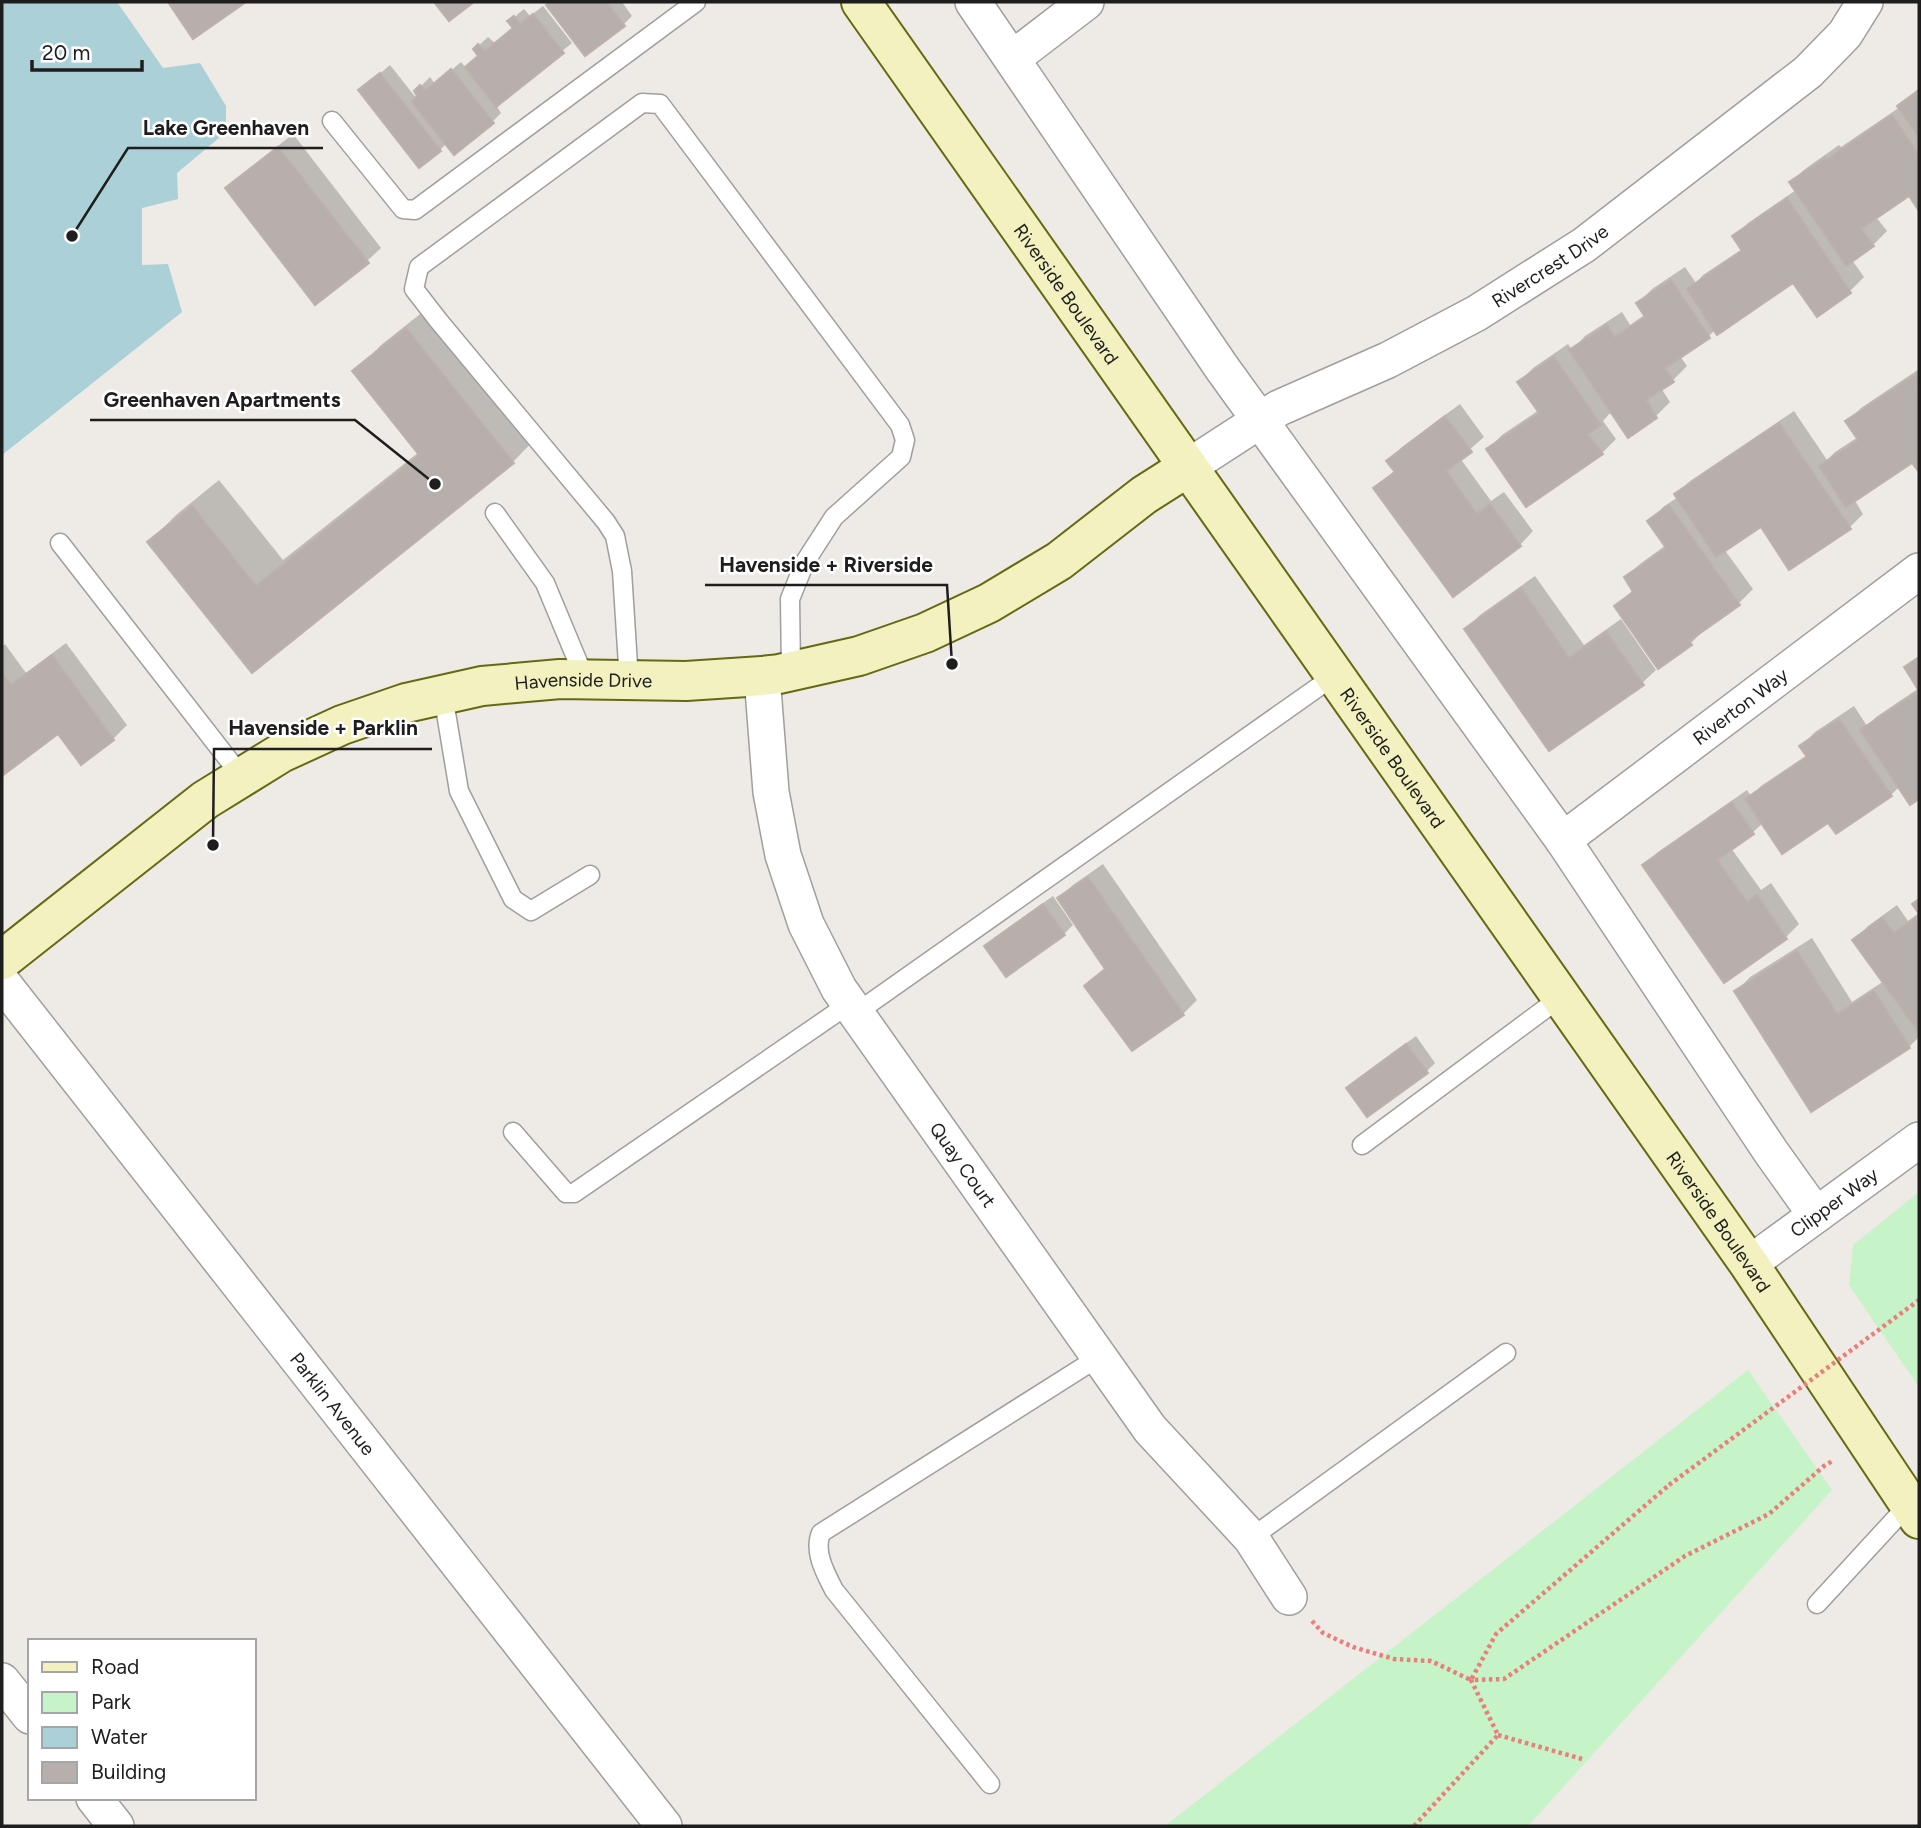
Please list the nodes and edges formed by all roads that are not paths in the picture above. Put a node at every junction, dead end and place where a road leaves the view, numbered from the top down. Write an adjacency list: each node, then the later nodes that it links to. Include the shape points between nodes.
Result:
1 (696, 2): 7 (lane, via 415,210 402,209)
2 (861, 2): 9 (main road, Riverside Boulevard)
3 (973, 2): 6 (street)
4 (1086, 2): 6 (street)
5 (1865, 2): 8 (street, Rivercrest Drive, via 1845,34 1808,72 1584,245 1477,313)
6 (1013, 58): 8 (street)
7 (332, 121)
8 (1261, 420): 9 (street, Rivercrest Drive); 19 (street)
9 (1188, 467): 13 (main road, Havenside Drive, via 1059,561 989,603 925,633 859,656); 14 (main road, Riverside Boulevard)
10 (495, 513): 15 (lane, via 545,583)
11 (60, 542): 18 (lane)
12 (1919, 571): 19 (street, Riverton Way)
13 (777, 673): 16 (main road, Havenside Drive); 16 (lane, via 790,599 805,562 834,517 901,457 905,440 901,425 660,104 642,103 419,267 414,289 615,536 622,571); 24 (street, Quay Court, via 771,792 783,855 806,924)
14 (1334, 676): 23 (main road, Riverside Boulevard); 24 (lane)
15 (584, 679): 16 (main road, Havenside Drive); 17 (main road, Havenside Drive, via 482,686)
16 (629, 681)
17 (443, 695): 18 (main road, Havenside Drive, via 342,725); 20 (lane, via 459,791 513,899 531,911)
18 (242, 777): 21 (main road, Havenside Drive, via 205,800)
19 (1563, 840): 28 (street)
20 (590, 875)
21 (2, 960)
22 (2, 982): 41 (street, Parklin Avenue)
23 (1561, 997): 27 (lane); 29 (main road, Riverside Boulevard)
24 (853, 1008): 25 (lane, via 574,1193 566,1193); 31 (street, Quay Court)
25 (513, 1132)
26 (1919, 1140): 28 (street, Clipper Way)
27 (1362, 1145)
28 (1816, 1215): 29 (street, Clipper Way)
29 (1749, 1264): 32 (main road, Riverside Boulevard)
30 (1506, 1353): 33 (lane)
31 (1099, 1357): 33 (street, Quay Court, via 1150,1429); 38 (lane, via 821,1533 819,1539 825,1573 834,1590)
32 (1914, 1511): 35 (lane)
33 (1251, 1538): 34 (street, Quay Court)
34 (1289, 1597)
35 (1817, 1604)
36 (2, 1681): 37 (street)
37 (28, 1714)
38 (990, 1784)
39 (96, 1800): 40 (street)
40 (116, 1826)
41 (664, 1826)

